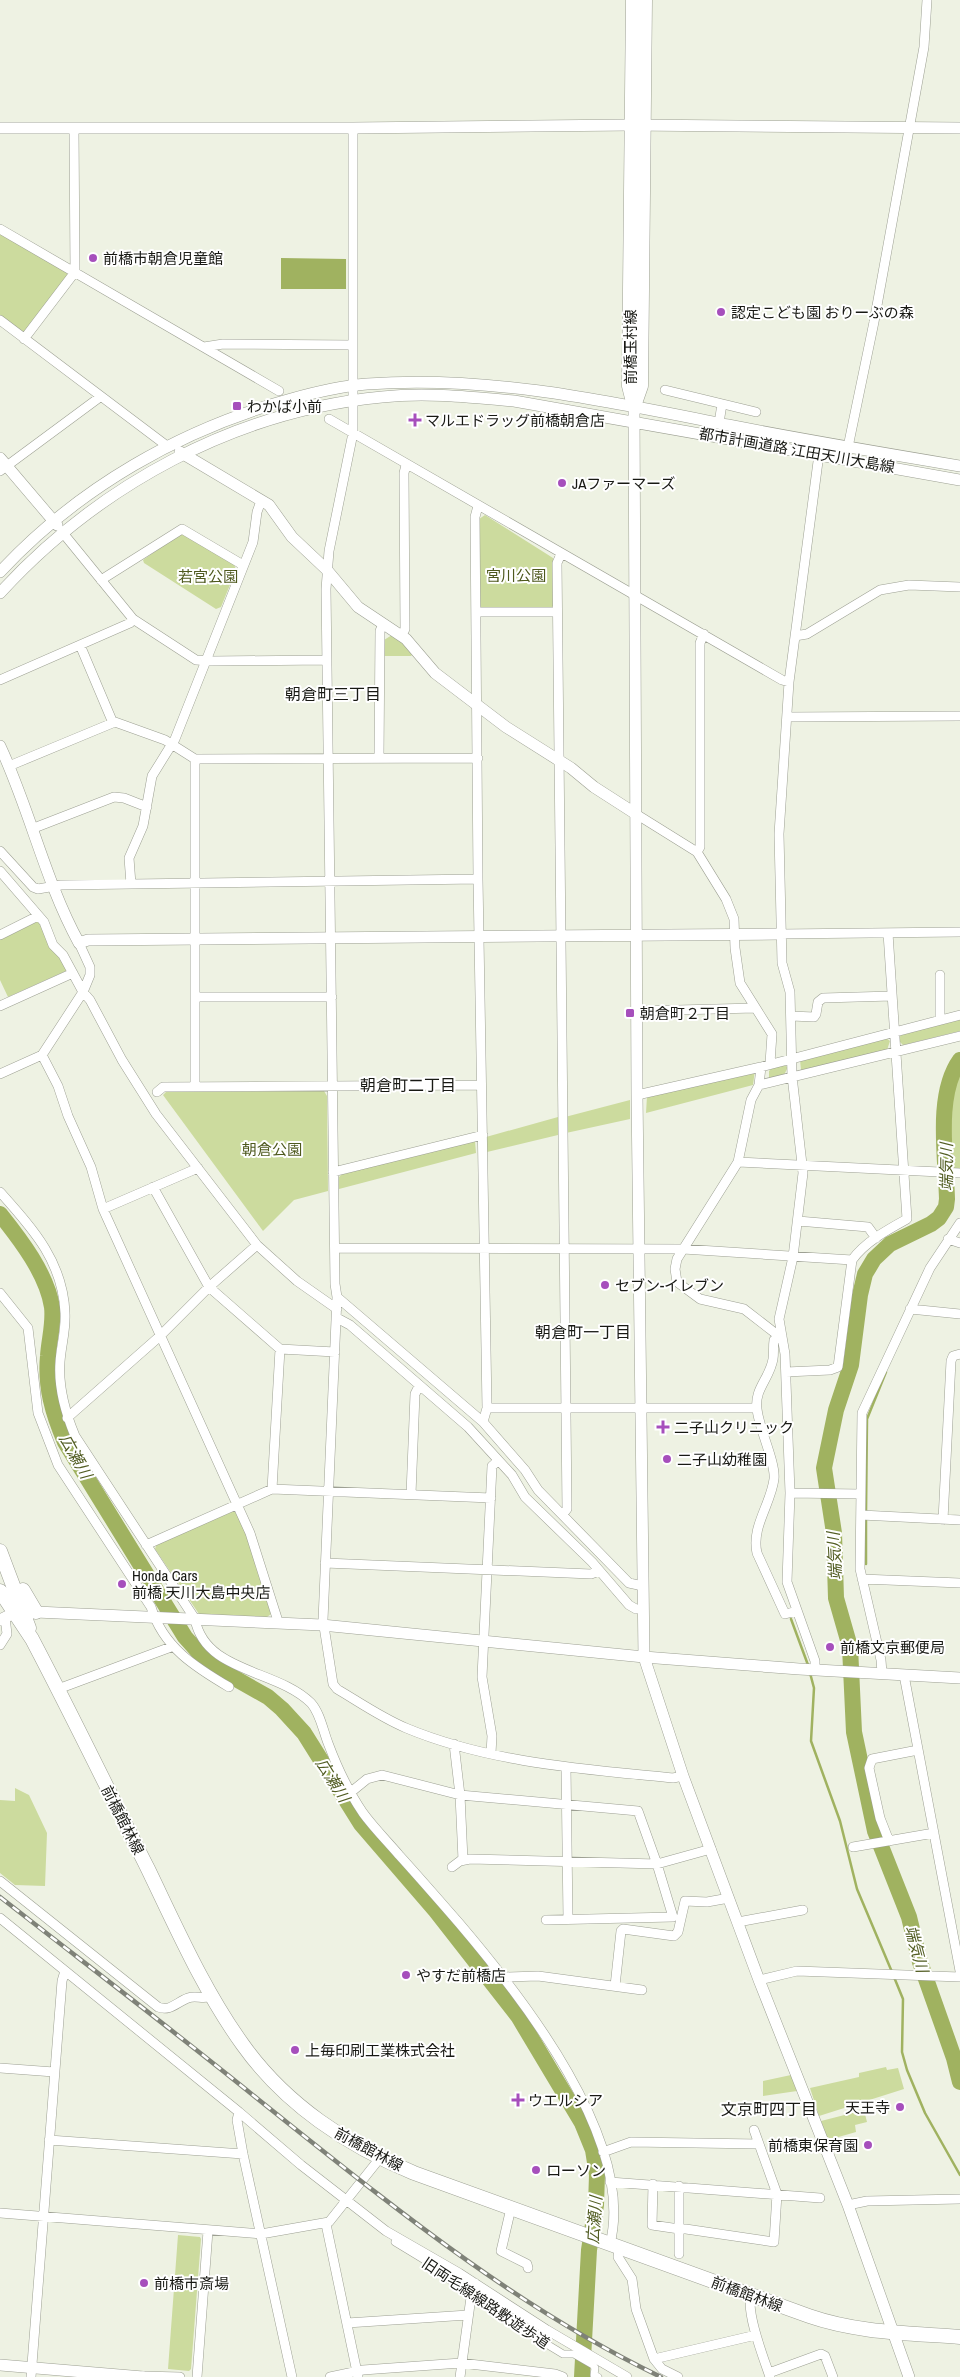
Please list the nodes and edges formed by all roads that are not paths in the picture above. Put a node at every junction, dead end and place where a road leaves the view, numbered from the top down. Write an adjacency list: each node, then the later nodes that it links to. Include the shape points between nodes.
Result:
1 (633, 0): 4 (main road, 前橋玉村線)
2 (644, 0): 4 (main road, 前橋玉村線)
3 (927, 0): 9 (street, via 925,40)
4 (638, 125): 7 (street); 9 (street); 22 (main road, 前橋玉村線, via 629,386)
5 (0, 128): 6 (street)
6 (74, 128): 7 (street); 11 (street)
7 (353, 128): 14 (street)
8 (960, 128): 9 (street)
9 (908, 129): 29 (street)
10 (0, 229): 11 (street)
11 (75, 272): 13 (street); 15 (street)
12 (0, 320): 13 (street)
13 (24, 339): 19 (street)
14 (353, 345): 15 (street, via 223,344); 16 (street)
15 (204, 347): 18 (street)
16 (353, 386): 20 (street); 22 (street, 都市計画道路 江田天川大島線, via 433,382 498,385); 28 (street, 都市計画道路 江田天川大島線, via 253,410)
17 (665, 390): 21 (street)
18 (279, 391)
19 (100, 397): 28 (street); 32 (street)
20 (354, 400): 25 (street, 都市計画道路 江田天川大島線, via 384,396 467,397 514,401); 27 (street); 30 (street, 都市計画道路 江田天川大島線, via 272,419)
21 (722, 404): 23 (street); 26 (street)
22 (634, 406): 25 (street); 26 (street, 都市計画道路 江田天川大島線)
23 (756, 412)
24 (330, 419): 27 (street)
25 (633, 421): 31 (street, 都市計画道路 江田天川大島線); 47 (street)
26 (719, 423): 29 (street, 都市計画道路 江田天川大島線)
27 (353, 433): 33 (street); 42 (street)
28 (167, 446): 30 (street); 38 (street, 都市計画道路 江田天川大島線, via 114,476)
29 (848, 447): 34 (street, 都市計画道路 江田天川大島線)
30 (183, 454): 36 (street); 39 (street, 都市計画道路 江田天川大島線, via 136,480)
31 (819, 454): 35 (street, 都市計画道路 江田天川大島線); 54 (street)
32 (2, 464): 38 (street)
33 (406, 465): 37 (street); 53 (street, via 405,629)
34 (960, 466)
35 (960, 480)
36 (262, 501): 41 (street, via 257,512 253,542); 42 (street, via 272,508 292,537)
37 (478, 506): 40 (street); 48 (street, via 475,516)
38 (53, 521): 39 (street); 43 (street, 都市計画道路 江田天川大島線)
39 (63, 533): 44 (street); 46 (street, 都市計画道路 江田天川大島線)
40 (561, 554): 47 (street); 49 (street, via 556,563)
41 (242, 565): 44 (street, via 182,529); 57 (street)
42 (327, 570): 51 (street, via 361,610); 56 (street)
43 (0, 572)
44 (101, 580): 50 (street)
45 (960, 587): 54 (street, via 909,585 880,590 807,634)
46 (0, 593)
47 (635, 595): 52 (street); 73 (street)
48 (476, 612): 49 (street); 60 (street)
49 (557, 612): 70 (street)
50 (133, 619): 55 (street); 57 (street, via 196,660)
51 (383, 624): 53 (street); 67 (street, via 380,631)
52 (704, 634): 59 (street); 76 (street, via 700,643 700,847)
53 (402, 635): 60 (street, via 435,673)
54 (795, 636): 59 (street)
55 (80, 645): 58 (street); 63 (street)
56 (326, 660): 57 (street); 66 (street)
57 (204, 661): 64 (street)
58 (0, 680)
59 (789, 682): 61 (street)
60 (477, 705): 68 (street); 70 (street)
61 (787, 716): 62 (street); 88 (street, via 779,829)
62 (960, 716)
63 (113, 722): 64 (street); 71 (street)
64 (172, 744): 69 (street); 72 (street, via 152,776)
65 (0, 746): 71 (street)
66 (329, 758): 67 (street); 69 (street); 79 (street)
67 (379, 758): 68 (street)
68 (478, 758): 78 (street)
69 (195, 759): 81 (street)
70 (559, 761): 73 (street); 90 (street)
71 (9, 766): 74 (street)
72 (148, 807): 74 (street, via 114,797); 80 (street, via 130,858)
73 (636, 814): 76 (street); 86 (street)
74 (34, 828): 82 (street)
75 (0, 851): 82 (street, via 33,887 38,890)
76 (697, 852): 87 (street, via 732,911)
77 (0, 871): 83 (street)
78 (478, 879): 79 (street); 92 (street)
79 (330, 880): 81 (street); 91 (street)
80 (131, 884): 81 (street); 82 (street)
81 (195, 884): 93 (street)
82 (54, 885): 94 (street, via 65,917)
83 (38, 916): 89 (street); 95 (street)
84 (960, 932): 85 (street)
85 (888, 933): 88 (street); 98 (street)
86 (638, 934): 87 (street); 90 (street); 103 (street)
87 (734, 934): 88 (street); 102 (street, via 740,982)
88 (780, 934): 104 (street)
89 (0, 935)
90 (560, 935): 92 (street); 140 (street)
91 (331, 936): 92 (street); 93 (street); 100 (street)
92 (480, 936): 115 (street)
93 (195, 938): 94 (street, via 88,940); 99 (street)
94 (79, 943): 97 (street, via 90,968)
95 (73, 973): 97 (street); 101 (street)
96 (940, 975): 106 (street)
97 (83, 992): 110 (street); 124 (street, via 156,1114)
98 (892, 996): 104 (street, via 823,998 818,1002 814,1017); 107 (street)
99 (196, 997): 100 (street); 118 (street)
100 (332, 997): 116 (street)
101 (0, 1006)
102 (755, 1008): 103 (street); 112 (street, via 772,1034)
103 (638, 1011): 120 (street)
104 (791, 1016): 111 (street)
105 (960, 1016): 106 (street)
106 (940, 1020): 107 (street)
107 (895, 1032): 109 (street); 111 (street)
108 (960, 1036): 109 (street)
109 (897, 1053): 114 (street); 125 (street)
110 (42, 1055): 113 (street); 130 (street, via 91,1167)
111 (791, 1058): 112 (street); 114 (street)
112 (765, 1065): 117 (street); 120 (street)
113 (0, 1074)
114 (792, 1076): 117 (street); 123 (street)
115 (481, 1085): 116 (street); 121 (street)
116 (331, 1086): 118 (street); 126 (street)
117 (759, 1086): 122 (street, via 751,1100)
118 (195, 1087): 119 (street, via 163,1087)
119 (157, 1092)
120 (638, 1095): 141 (street)
121 (483, 1136): 126 (street); 139 (street)
122 (738, 1162): 123 (street); 138 (street)
123 (802, 1165): 125 (street); 131 (street)
124 (198, 1168): 128 (street); 136 (street)
125 (905, 1169): 127 (street); 133 (street, via 907,1219)
126 (333, 1172): 137 (street)
127 (956, 1172)
128 (153, 1187): 130 (street); 144 (street)
129 (0, 1192): 163 (street, via 36,1233 49,1255 58,1281 65,1315 60,1382)
130 (103, 1209): 150 (street)
131 (798, 1221): 133 (street, via 868,1227); 142 (street)
132 (960, 1223): 134 (street)
133 (876, 1238): 143 (street)
134 (948, 1239): 135 (street); 147 (street)
135 (960, 1243)
136 (257, 1245): 144 (street); 148 (street)
137 (335, 1248): 139 (street); 146 (street)
138 (683, 1249): 141 (street); 142 (street); 151 (street, via 675,1269 679,1284 700,1299 744,1309)
139 (484, 1250): 140 (street); 159 (street)
140 (563, 1250): 141 (street); 160 (street)
141 (639, 1250): 162 (street)
142 (792, 1257): 143 (street); 151 (street, via 779,1319)
143 (852, 1260): 157 (street, via 838,1367)
144 (209, 1287): 150 (street); 152 (street)
145 (0, 1293): 189 (street, via 28,1328 38,1413 58,1465)
146 (337, 1297): 148 (street); 164 (street)
147 (910, 1309): 149 (street); 170 (street, via 862,1413)
148 (337, 1314): 155 (street); 158 (street)
149 (960, 1314)
150 (160, 1336): 163 (street); 172 (street)
151 (782, 1336): 153 (street, via 775,1339); 154 (street)
152 (280, 1349): 155 (street); 166 (street)
153 (773, 1349): 154 (street, via 778,1346); 161 (street, via 772,1362 758,1393)
154 (784, 1350): 157 (street)
155 (335, 1352): 167 (street)
156 (960, 1354): 175 (street, via 953,1356 951,1362)
157 (786, 1372): 168 (street)
158 (419, 1386): 165 (street, via 468,1427); 169 (street, via 415,1394)
159 (487, 1408): 160 (street); 164 (street)
160 (565, 1408): 162 (street); 173 (street, via 567,1509)
161 (756, 1408): 162 (street); 187 (street, via 775,1475 760,1520 756,1549 785,1614)
162 (642, 1409): 184 (street)
163 (67, 1418): 177 (street, via 81,1447)
164 (483, 1422): 173 (street, via 538,1490)
165 (498, 1461): 171 (street, via 492,1466); 181 (street, via 526,1497)
166 (272, 1489): 167 (street); 172 (street)
167 (329, 1492): 169 (street); 179 (street)
168 (790, 1493): 170 (street); 187 (street, via 787,1582)
169 (411, 1494): 171 (street)
170 (861, 1494): 174 (street)
171 (491, 1498): 180 (street)
172 (238, 1503): 177 (street); 191 (street)
173 (564, 1514): 184 (street, via 629,1583)
174 (861, 1515): 175 (street); 182 (street)
175 (944, 1520): 176 (street)
176 (960, 1520)
177 (146, 1545): 190 (street)
178 (1, 1553): 188 (main road, 前橋館林線)
179 (325, 1563): 180 (street); 192 (street)
180 (488, 1570): 181 (street, via 591,1574); 193 (street)
181 (599, 1570): 186 (street, via 629,1605)
182 (862, 1579): 183 (street); 198 (street)
183 (960, 1583)
184 (643, 1586): 186 (street)
185 (0, 1590): 188 (main road, 前橋館林線)
186 (643, 1609): 196 (street)
187 (797, 1611): 197 (street)
188 (16, 1615): 189 (street); 194 (street); 202 (main road, 前橋館林線, via 32,1638)
189 (158, 1618): 190 (street); 195 (street)
190 (191, 1619): 191 (street); 208 (street, via 213,1651 234,1665 275,1680 311,1704)
191 (277, 1623): 192 (street)
192 (322, 1625): 193 (street); 203 (street, via 336,1689 405,1728)
193 (484, 1642): 196 (street); 205 (street, via 482,1685 492,1736)
194 (0, 1645)
195 (171, 1647): 201 (street); 202 (street)
196 (644, 1656): 197 (street); 207 (street)
197 (815, 1669): 198 (street)
198 (882, 1673): 199 (street)
199 (904, 1675): 200 (street); 204 (street)
200 (960, 1678)
201 (229, 1687)
202 (58, 1689): 234 (main road, 前橋館林線)
203 (454, 1744): 205 (street); 209 (street)
204 (918, 1750): 211 (street); 212 (street, via 870,1761 880,1818)
205 (491, 1753): 206 (street)
206 (566, 1767): 207 (street, via 673,1778); 210 (street)
207 (683, 1776): 214 (street)
208 (351, 1792): 209 (street, via 367,1779 382,1775); 229 (street, via 364,1814)
209 (460, 1794): 210 (street); 215 (street)
210 (567, 1805): 216 (street); 217 (street, via 638,1811)
211 (934, 1833): 212 (street); 226 (street)
212 (889, 1841): 213 (street)
213 (853, 1847)
214 (711, 1849): 217 (street); 220 (street)
215 (463, 1860): 216 (street); 218 (street)
216 (568, 1862): 217 (street); 224 (street)
217 (657, 1864): 224 (street, via 673,1917)
218 (452, 1867)
219 (0, 1881): 234 (street, via 158,2007 166,2009 191,1997)
220 (729, 1898): 225 (street); 232 (street, via 711,1902 684,1901 678,1932 674,1936 623,1929)
221 (803, 1910): 225 (street)
222 (0, 1918): 227 (street)
223 (546, 1920): 224 (street)
224 (568, 1920)
225 (738, 1922): 231 (street)
226 (956, 1927): 228 (street)
227 (65, 1971): 236 (street); 237 (street)
228 (960, 1971)
229 (504, 1977): 232 (street, via 538,1976); 241 (street, via 578,2092)
230 (960, 1977): 231 (street, via 797,1971)
231 (759, 1980): 251 (street)
232 (615, 1986): 233 (street)
233 (642, 1990)
234 (212, 1996): 243 (main road, 前橋館林線, via 243,2045 284,2090 328,2128)
235 (0, 2068): 236 (street)
236 (54, 2072): 239 (street)
237 (239, 2112): 242 (street, via 237,2120); 250 (street)
238 (754, 2130): 240 (street)
239 (49, 2140): 242 (street); 254 (street)
240 (759, 2144): 241 (street, via 631,2142); 247 (street)
241 (603, 2152): 244 (street)
242 (243, 2154): 258 (street)
243 (380, 2158): 250 (street); 252 (main road, 前橋館林線)
244 (610, 2182): 245 (street); 260 (street, via 614,2209)
245 (653, 2184): 246 (street); 256 (street, via 652,2225)
246 (679, 2186): 247 (street); 256 (street)
247 (777, 2194): 248 (street); 256 (street, via 774,2242)
248 (820, 2198)
249 (960, 2199): 251 (street, via 867,2200)
250 (346, 2200): 255 (street); 263 (street, via 386,2231)
251 (848, 2205): 267 (street)
252 (511, 2208): 260 (main road, 前橋館林線); 262 (street, via 498,2250 527,2264)
253 (0, 2213): 254 (street)
254 (43, 2216): 257 (street); 273 (street)
255 (326, 2224): 258 (street); 266 (street)
256 (679, 2228): 261 (street)
257 (208, 2231): 258 (street); 280 (street)
258 (261, 2234): 281 (street)
259 (395, 2242): 263 (street, 旧両毛線線路敷遊歩道, via 459,2287)
260 (609, 2244): 264 (main road, 前橋館林線); 270 (street, via 632,2279 636,2309)
261 (679, 2254)
262 (528, 2268)
263 (473, 2286): 265 (street); 285 (street, 旧両毛線線路敷遊歩道, via 525,2331 562,2354 574,2354 592,2365 594,2375); 286 (street)
264 (751, 2296): 267 (main road, 前橋館林線, via 840,2326); 268 (street)
265 (468, 2315): 266 (street); 271 (street)
266 (347, 2323): 275 (street)
267 (893, 2332): 269 (main road, 前橋館林線); 289 (street)
268 (756, 2335): 270 (street); 277 (street)
269 (960, 2337)
270 (654, 2359): 276 (street)
271 (461, 2363): 274 (street); 275 (street); 283 (street)
272 (0, 2365): 273 (street)
273 (32, 2372): 278 (street)
274 (508, 2373): 284 (street)
275 (358, 2374): 282 (street)
276 (664, 2374): 287 (street)
277 (770, 2375): 288 (street, via 821,2354 825,2356)
278 (143, 2376): 279 (street)
279 (180, 2377)
280 (197, 2377)
281 (292, 2377)
282 (330, 2377)
283 (460, 2377)
284 (563, 2377)
285 (598, 2377)
286 (627, 2377)
287 (678, 2377)
288 (833, 2377)
289 (908, 2377)

